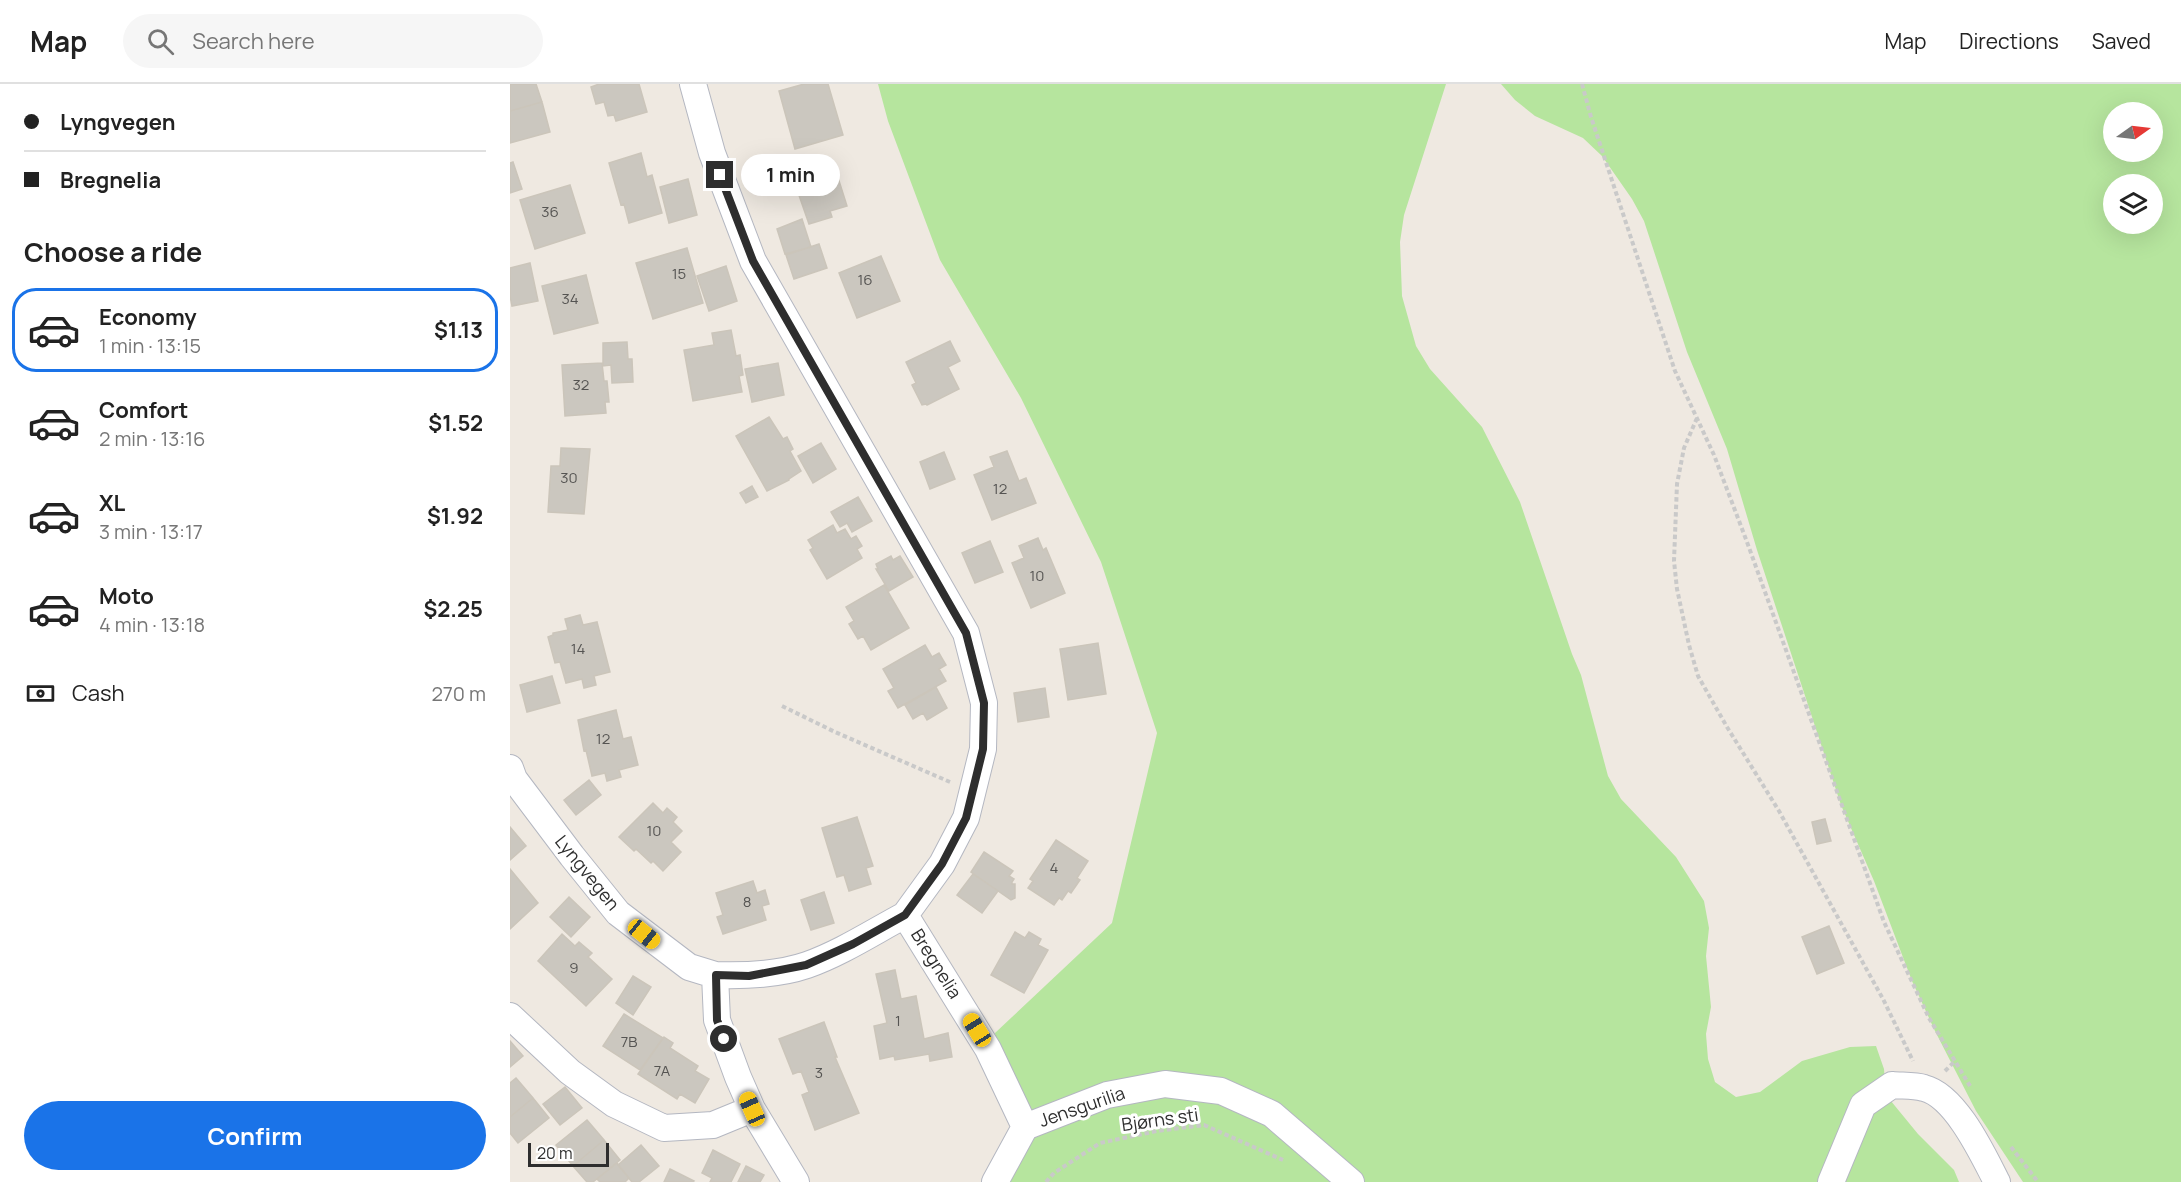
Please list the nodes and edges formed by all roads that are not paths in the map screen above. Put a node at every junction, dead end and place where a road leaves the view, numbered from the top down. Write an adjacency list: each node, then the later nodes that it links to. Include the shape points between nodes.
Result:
1 (693, 84): 3 (street, Bregnelia, via 712,153 753,261 966,633 984,703 983,749 966,818 942,864)
2 (510, 768): 4 (street, Lyngvegen, via 565,848 618,913 689,967)
3 (905, 915): 4 (street, Lyngvegen, via 806,965 749,976); 7 (street, Bregnelia, via 988,1049)
4 (716, 975): 6 (street, via 717,1020)
5 (510, 1016): 6 (street, via 570,1072 614,1104 664,1128 712,1125)
6 (752, 1109): 8 (street)
7 (1025, 1127): 9 (street, Jensgurilia); 10 (street, Jensgurilia, via 1107,1095 1165,1084 1221,1091 1272,1114)
8 (796, 1182)
9 (995, 1182)
10 (1351, 1182)
11 (1831, 1182): 12 (street, via 1863,1105 1892,1085 1926,1088 1944,1099 1960,1118)
12 (1997, 1182)

